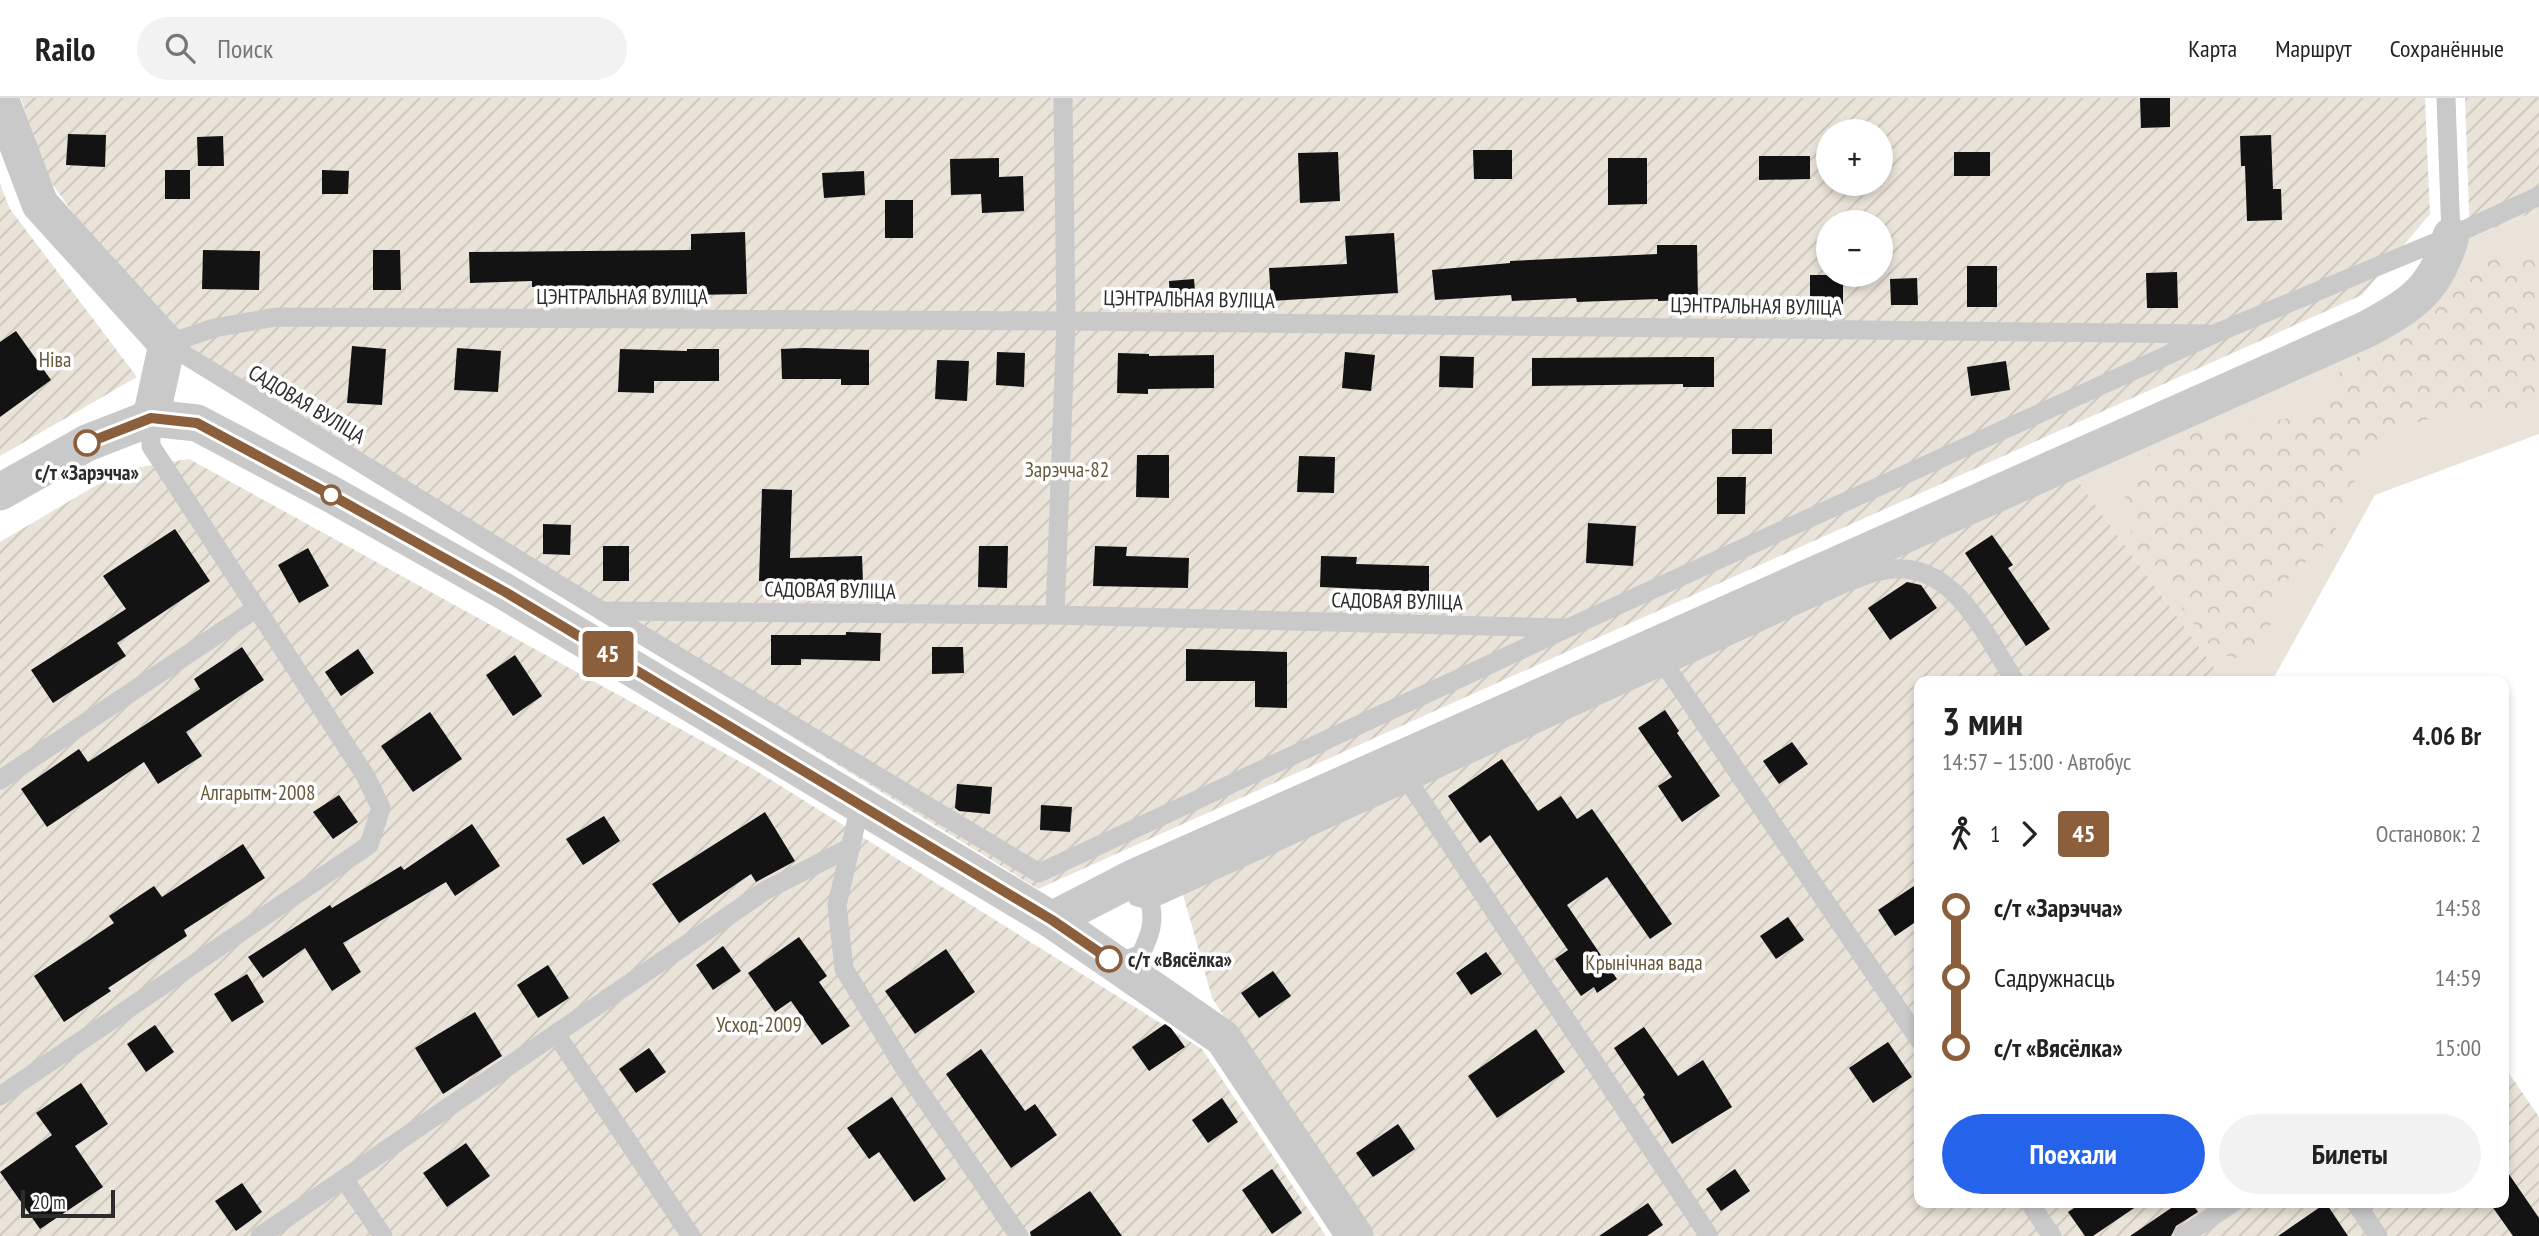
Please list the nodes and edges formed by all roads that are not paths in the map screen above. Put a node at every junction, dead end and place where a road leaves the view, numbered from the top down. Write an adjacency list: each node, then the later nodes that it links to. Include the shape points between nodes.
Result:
1 (0, 98): 8 (street, via 40,204)
2 (1063, 98): 6 (lane)
3 (2446, 98): 5 (lane)
4 (2539, 196): 5 (lane)
5 (2451, 236): 7 (lane); 21 (street, via 2429,286 2402,310 2367,329 1159,866)
6 (1066, 321): 7 (lane, ЦЭНТРАЛЬНАЯ ВУЛІЦА); 8 (lane, ЦЭНТРАЛЬНАЯ ВУЛІЦА, via 276,317 214,328); 13 (lane)
7 (2214, 334): 14 (lane)
8 (167, 344): 9 (street); 12 (lane, САДОВАЯ ВУЛІЦА)
9 (151, 418): 10 (street, via 87,443); 11 (lane, via 151,446); 19 (street, via 197,423 331,495 507,593)
10 (0, 492)
11 (257, 608): 17 (lane); 27 (lane, via 381,808 369,845)
12 (602, 611): 13 (lane, САДОВАЯ ВУЛІЦА); 14 (lane, via 1039,873)
13 (1055, 615): 14 (lane, САДОВАЯ ВУЛІЦА)
14 (1568, 628)
15 (1665, 665): 16 (lane, via 1849,581 1882,570 1905,569 1932,574 1955,591); 18 (lane); 25 (lane)
16 (2012, 676)
17 (0, 780)
18 (1409, 782): 22 (lane); 37 (lane)
19 (860, 806): 20 (lane); 23 (street)
20 (851, 847): 26 (lane, via 766,890); 35 (lane, via 837,905 844,969 908,1074)
21 (1101, 896): 22 (lane); 23 (street)
22 (1149, 900): 24 (lane, via 1154,914 1141,954)
23 (1052, 920): 24 (street)
24 (1116, 964): 36 (street, via 1223,1038)
25 (1914, 1032)
26 (556, 1034): 28 (lane); 34 (lane)
27 (0, 1096)
28 (344, 1179): 32 (lane); 33 (lane)
29 (2033, 1208): 38 (lane)
30 (2225, 1208): 39 (lane)
31 (2359, 1208): 40 (lane)
32 (260, 1236)
33 (383, 1236)
34 (691, 1236)
35 (1019, 1236)
36 (1354, 1236)
37 (1709, 1236)
38 (2052, 1236)
39 (2183, 1236)
40 (2378, 1236)

